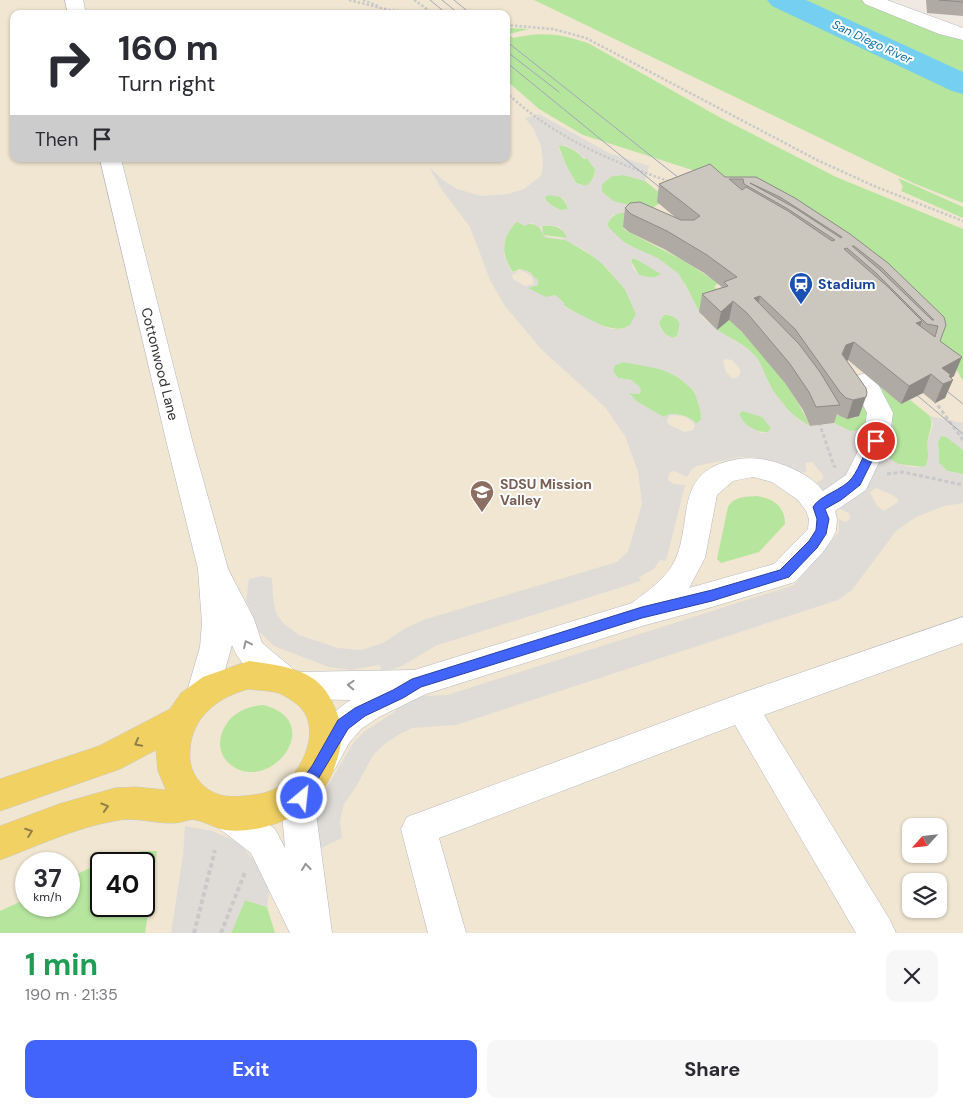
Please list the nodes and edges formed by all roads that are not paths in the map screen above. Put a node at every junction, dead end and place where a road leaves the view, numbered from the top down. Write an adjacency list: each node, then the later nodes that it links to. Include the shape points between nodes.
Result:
1 (871, 0): 2 (street)
2 (963, 34)
3 (111, 162): 6 (street, Cottonwood Lane)
4 (865, 382): 5 (street, via 880,414 876,441 856,482)
5 (819, 507): 7 (street, via 822,531 784,574); 7 (street, via 808,492 767,469 738,468 713,479 703,496 692,552 683,574)
6 (213, 569): 9 (street, Cottonwood Lane, one-way to 6, via 249,650 233,605); 11 (street, Cottonwood Lane, via 216,647)
7 (642, 613): 10 (street)
8 (963, 630): 12 (street)
9 (289, 681): 10 (street, one-way to 9, via 359,686); 11 (main road, via 266,675 241,677); 14 (main road, via 316,701 323,716 327,741)
10 (417, 683): 14 (street, via 360,712 343,725)
11 (202, 695): 13 (main road)
12 (742, 708): 19 (street, via 419,830); 20 (street)
13 (181, 720): 15 (main road, one-way to 15, via 108,758); 16 (main road, via 172,750 177,780 186,792)
14 (316, 770): 16 (main road, via 296,795 281,805 246,815); 18 (street, one-way to 14, via 299,813 306,786)
15 (0, 796)
16 (213, 808): 17 (main road, one-way to 16, via 115,804); 18 (street, via 263,841)
17 (0, 843)
18 (311, 933)
19 (447, 933)
20 (877, 933)

